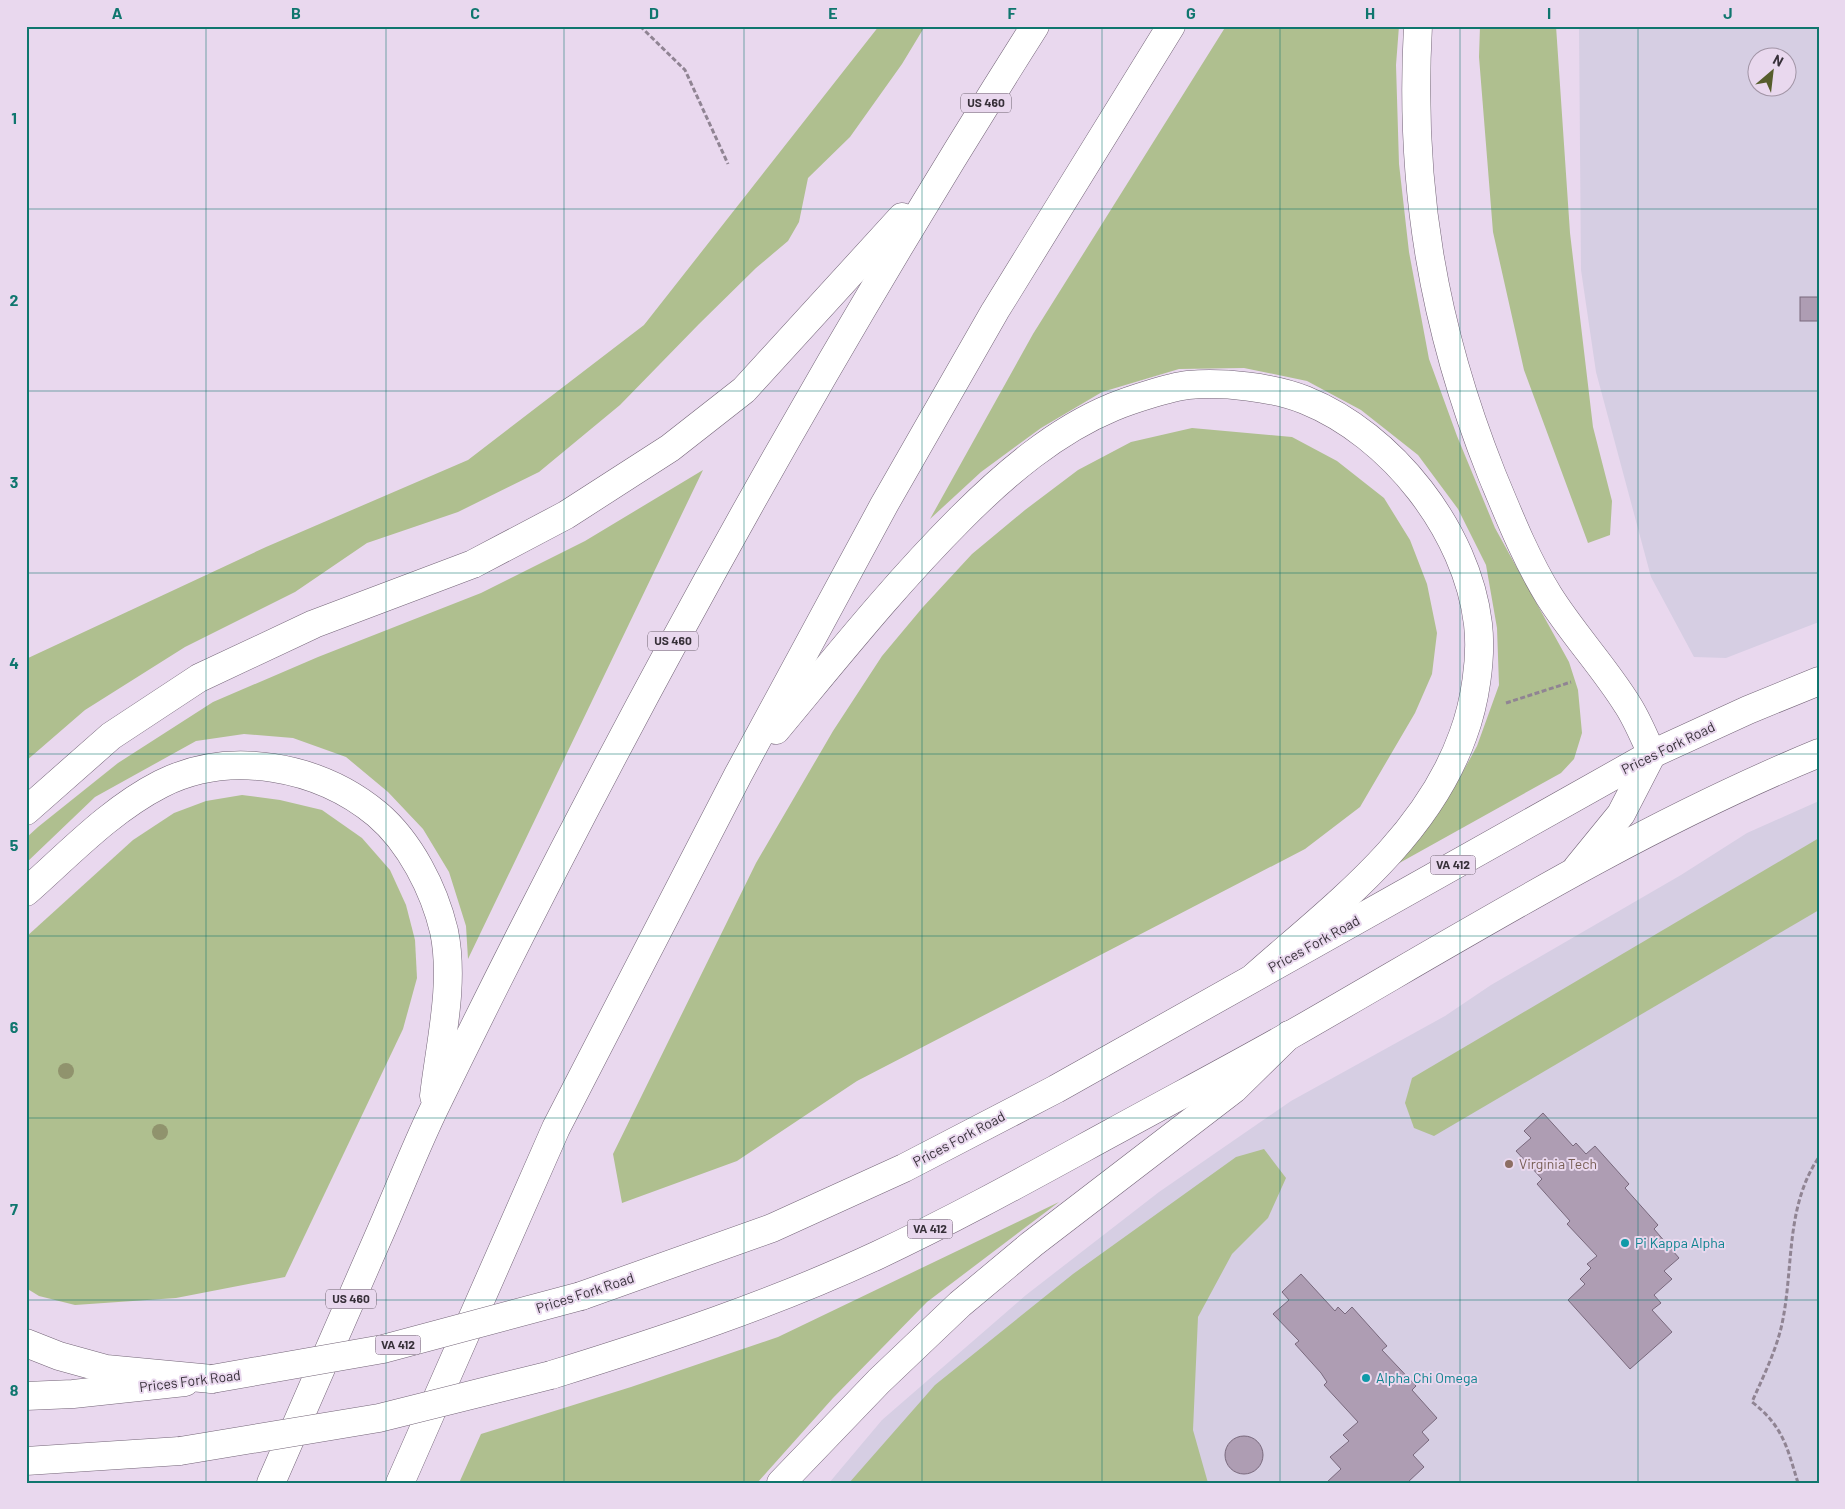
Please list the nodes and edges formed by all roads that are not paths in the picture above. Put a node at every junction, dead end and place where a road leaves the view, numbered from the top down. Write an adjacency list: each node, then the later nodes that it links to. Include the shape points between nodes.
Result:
1 (1035, 26): 4 (main road, US 460)
2 (1171, 26): 8 (main road, via 991,319 884,505)
3 (1418, 26): 7 (main road, via 1418,161 1427,249 1450,354 1470,418 1510,519 1549,596 1628,706)
4 (937, 180): 9 (main road, via 744,390 670,448 566,515 473,564 314,624 199,678 111,736); 14 (main road, US 460, via 671,644)
5 (1819, 681): 7 (main road, Prices Fork Road / VA 412)
6 (1819, 753): 10 (main road, VA 412, via 1686,812)
7 (1652, 754): 10 (main road, via 1621,814); 12 (main road, Prices Fork Road / VA 412)
8 (738, 775): 12 (main road, via 894,587 995,484 1054,439 1114,407 1186,385 1246,386 1304,400 1354,425 1404,470 1440,518 1465,568 1478,625 1477,682 1463,735 1439,786 1408,833 1362,881); 20 (main road, via 556,1128)
9 (26, 811)
10 (1577, 868): 13 (main road, VA 412)
11 (26, 892): 14 (main road, via 114,813 162,784 198,770 241,765 288,770 335,787 378,815 409,849 429,888 444,931 448,980)
12 (1254, 977): 16 (main road, Prices Fork Road / VA 412, bridge, via 1056,1089 904,1168 772,1228 581,1296 383,1349)
13 (1289, 1035): 18 (main road, VA 412, bridge, via 1011,1188 878,1255 793,1292 618,1355 379,1418 180,1451); 21 (main road, via 1234,1089 1032,1244 960,1304 879,1381)
14 (431, 1115): 19 (main road, US 460)
15 (26, 1343): 16 (main road, via 106,1369)
16 (212, 1379): 17 (main road, Prices Fork Road, via 120,1390)
17 (26, 1396)
18 (26, 1461)
19 (271, 1483)
20 (400, 1483)
21 (781, 1483)

